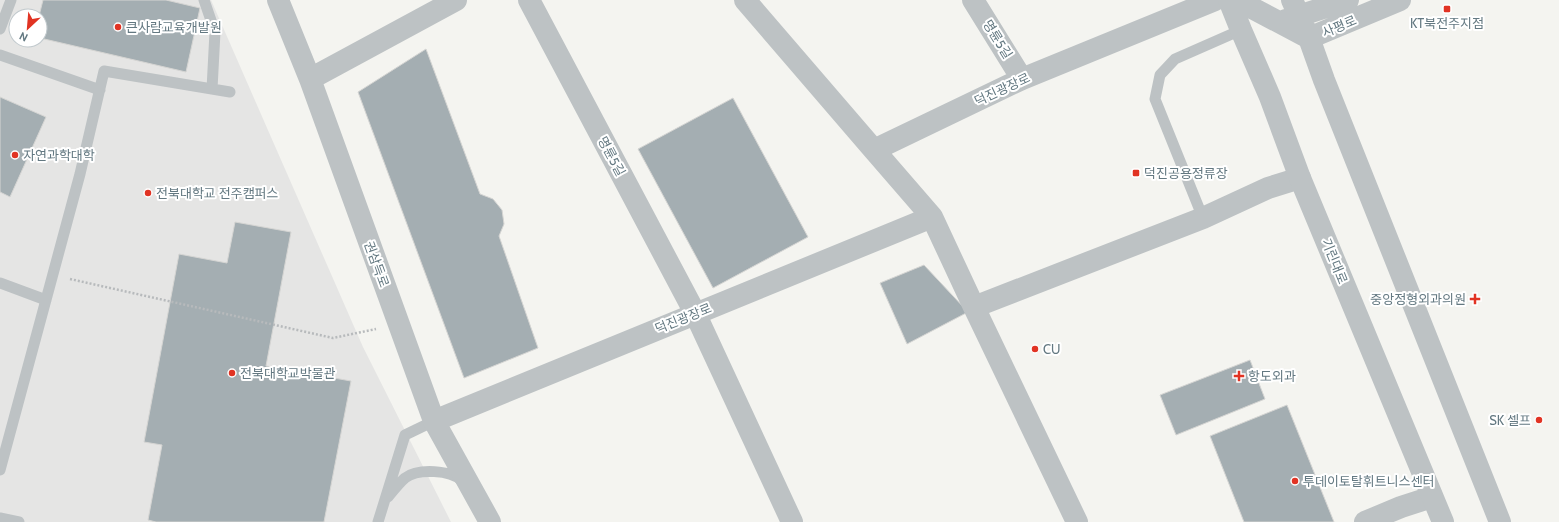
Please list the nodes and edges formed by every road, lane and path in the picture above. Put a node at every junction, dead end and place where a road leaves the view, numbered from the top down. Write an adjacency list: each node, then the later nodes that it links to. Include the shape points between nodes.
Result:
1 (11, 0): 16 (lane)
2 (204, 0): 22 (lane, via 215,32)
3 (278, 0): 20 (street, 권삼득로)
4 (456, 0): 20 (street)
5 (529, 0): 33 (street, 명륜5길)
6 (745, 0): 25 (street)
7 (973, 0): 21 (street, 명륜5길)
8 (1215, 0): 21 (street, 덕진광장로)
9 (1229, 0): 17 (street, 기린대로)
10 (1237, 0): 15 (street, 사평로)
11 (1245, 0): 14 (street)
12 (1348, 0): 14 (street, 사평로)
13 (1400, 0): 18 (street, 사평로)
14 (1296, 8): 15 (street, 사평로); 18 (street)
15 (1279, 22): 17 (street, 사평로); 18 (street, 사평로)
16 (0, 29)
17 (1241, 30): 26 (street, 기린대로, via 1270,97); 28 (lane, via 1175,58 1160,75 1155,99)
18 (1309, 38): 48 (street)
19 (0, 55): 23 (lane)
20 (310, 79): 35 (street, 권삼득로)
21 (1022, 79): 25 (street, 덕진광장로)
22 (212, 89): 23 (lane, via 104,71); 24 (lane)
23 (100, 90): 31 (lane)
24 (230, 92)
25 (874, 150): 27 (street)
26 (1300, 178): 28 (street, via 1268,188); 38 (street, 기린대로)
27 (932, 217): 32 (street); 33 (street, 덕진광장로)
28 (1203, 218): 32 (street)
29 (70, 279): 34 (path, via 333,338)
30 (0, 283): 31 (lane)
31 (46, 300): 36 (lane)
32 (974, 307): 45 (street)
33 (695, 313): 35 (street, 덕진광장로); 44 (street, 명륜5길)
34 (380, 328)
35 (434, 421): 37 (street, 권삼득로); 39 (lane, via 405,435)
36 (0, 470)
37 (476, 494): 39 (lane, via 457,475 426,471 406,477); 43 (street, 권삼득로)
38 (1432, 497): 46 (street, via 1401,506); 47 (street, 기린대로)
39 (385, 501): 42 (lane)
40 (0, 518): 41 (lane)
41 (19, 522)
42 (378, 522)
43 (490, 522)
44 (792, 522)
45 (1077, 522)
46 (1365, 522)
47 (1443, 522)
48 (1500, 522)

